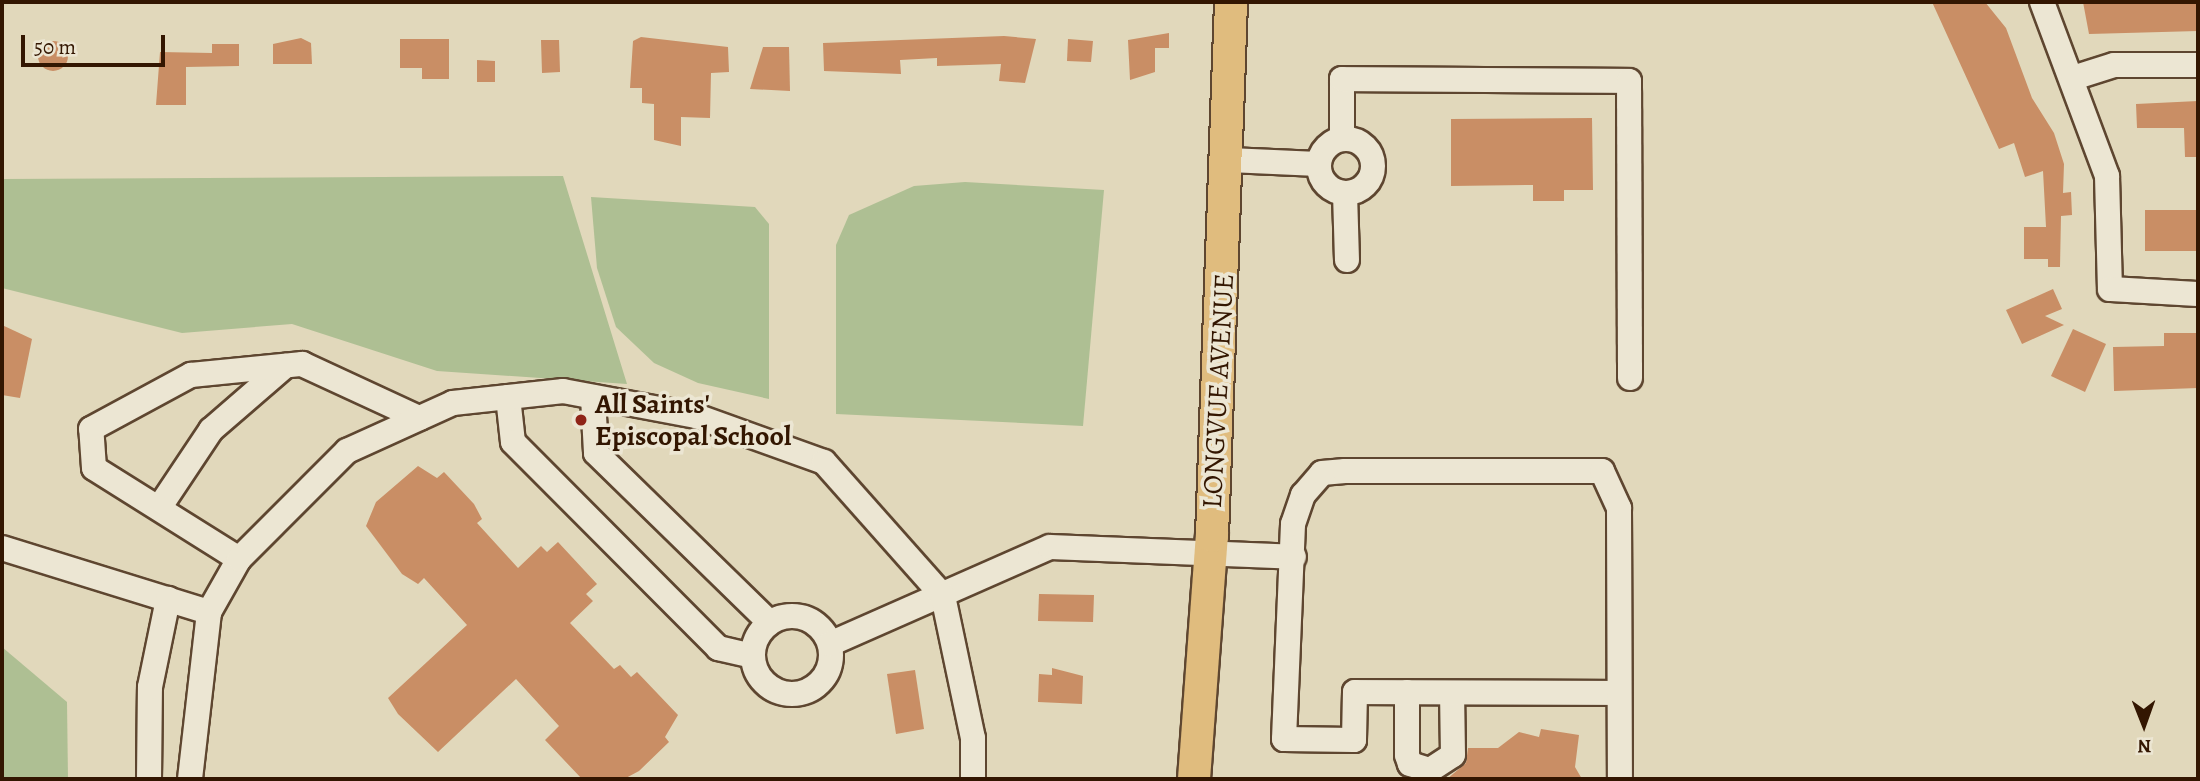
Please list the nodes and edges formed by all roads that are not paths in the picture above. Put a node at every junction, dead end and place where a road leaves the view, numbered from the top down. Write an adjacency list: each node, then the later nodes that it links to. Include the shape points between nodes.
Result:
1 (1231, 2): 6 (main road, LONGVUE AVENUE)
2 (2042, 2): 4 (street)
3 (2198, 65): 4 (street, via 2114,65)
4 (2073, 78): 10 (street, via 2107,176 2110,289)
5 (1342, 139): 7 (street, via 1326,147); 8 (street, via 1360,142 1373,165 1368,182); 12 (street, via 1342,79 1629,80)
6 (1228, 160): 7 (street); 18 (main road, LONGVUE AVENUE)
7 (1318, 164): 8 (street, via 1323,181)
8 (1345, 193): 9 (street)
9 (1347, 260)
10 (2198, 294)
11 (285, 366): 15 (street, via 302,365); 16 (street, via 211,430); 16 (street, via 191,375 91,429 94,468)
12 (1630, 377)
13 (508, 397): 14 (street, via 564,391); 15 (street, via 453,403); 26 (street, via 513,442 718,648)
14 (593, 397): 21 (street, via 696,416 824,462); 24 (street, via 596,453)
15 (419, 418): 20 (street, via 346,451)
16 (159, 508): 20 (street)
17 (2, 548): 22 (street)
18 (1210, 554): 19 (street); 21 (street, via 1050,547); 33 (main road, LONGVUE AVENUE)
19 (1294, 556): 27 (street, via 1284,739 1354,740 1355,692); 29 (street, via 1293,524 1303,495 1322,473 1602,471 1619,508)
20 (239, 559): 23 (street)
21 (943, 596): 25 (street); 32 (street, via 973,738)
22 (168, 599): 23 (street); 30 (street, via 150,687)
23 (209, 612): 31 (street)
24 (770, 622): 25 (street, via 800,616 824,631); 26 (street)
25 (830, 644): 26 (street, via 827,674 803,693 772,689)
26 (752, 656)
27 (1407, 692): 28 (street); 28 (street, via 1407,755 1410,764 1430,770 1453,755)
28 (1452, 693): 29 (street)
29 (1619, 694): 34 (street)
30 (149, 779)
31 (190, 779)
32 (973, 779)
33 (1194, 779)
34 (1620, 779)

